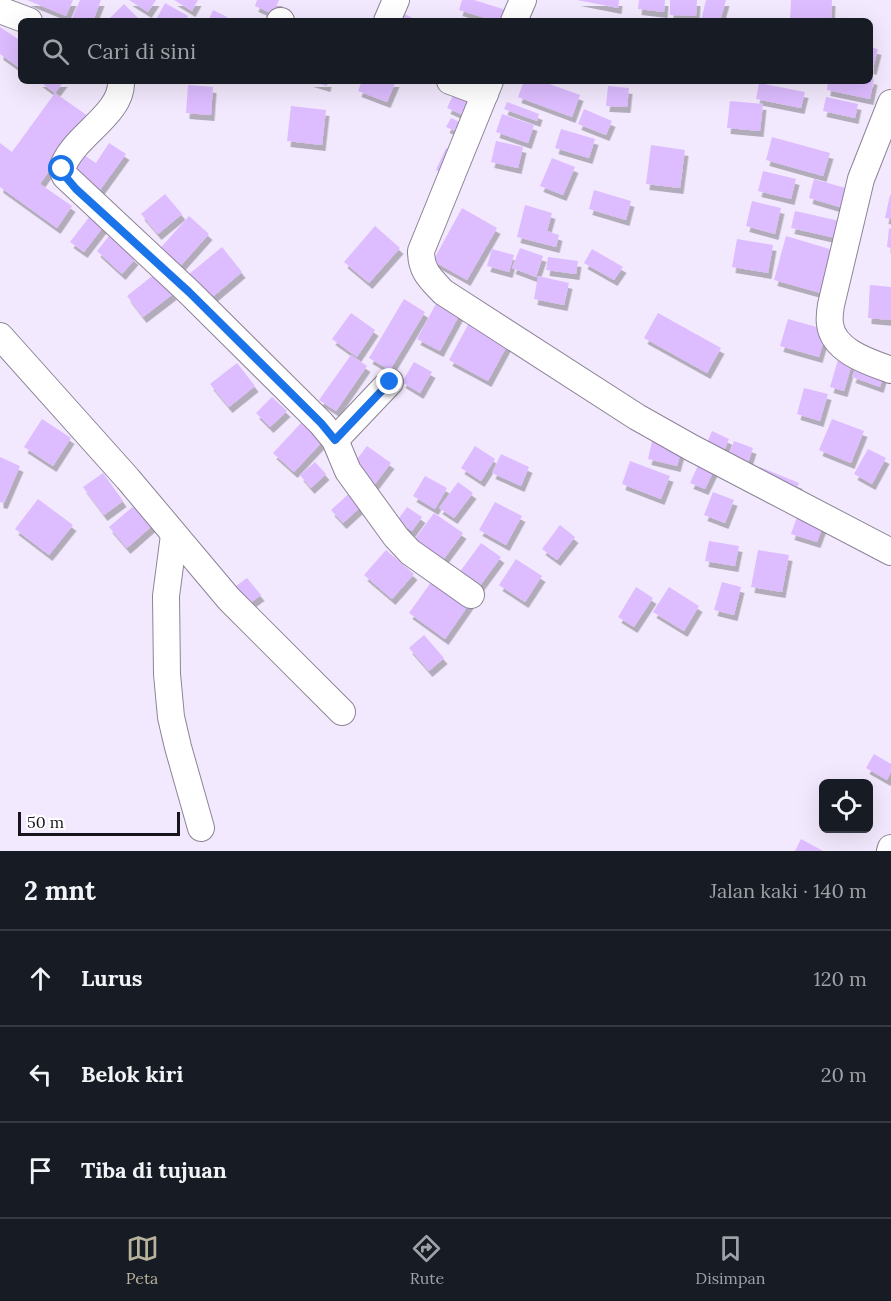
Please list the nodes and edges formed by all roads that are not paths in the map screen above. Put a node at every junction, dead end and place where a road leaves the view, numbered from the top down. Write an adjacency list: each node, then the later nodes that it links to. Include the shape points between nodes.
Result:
1 (396, 0): 5 (street)
2 (522, 0): 6 (street)
3 (0, 10): 4 (street)
4 (21, 18)
5 (388, 18)
6 (515, 18)
7 (121, 84): 14 (street, via 121,94 111,109 68,155 62,169 65,176 205,308)
8 (468, 84): 9 (street)
9 (487, 87): 16 (street, via 422,251 421,264 427,275 443,291 637,417)
10 (891, 103): 12 (street, via 861,179 830,324 836,339 848,350)
11 (0, 336): 15 (street)
12 (891, 370)
13 (390, 382): 14 (street)
14 (335, 440): 17 (street, via 348,471 396,537 410,552)
15 (174, 534): 18 (street, via 229,599); 19 (street, via 166,596 167,674 171,717)
16 (891, 552)
17 (471, 595)
18 (342, 712)
19 (201, 828)

